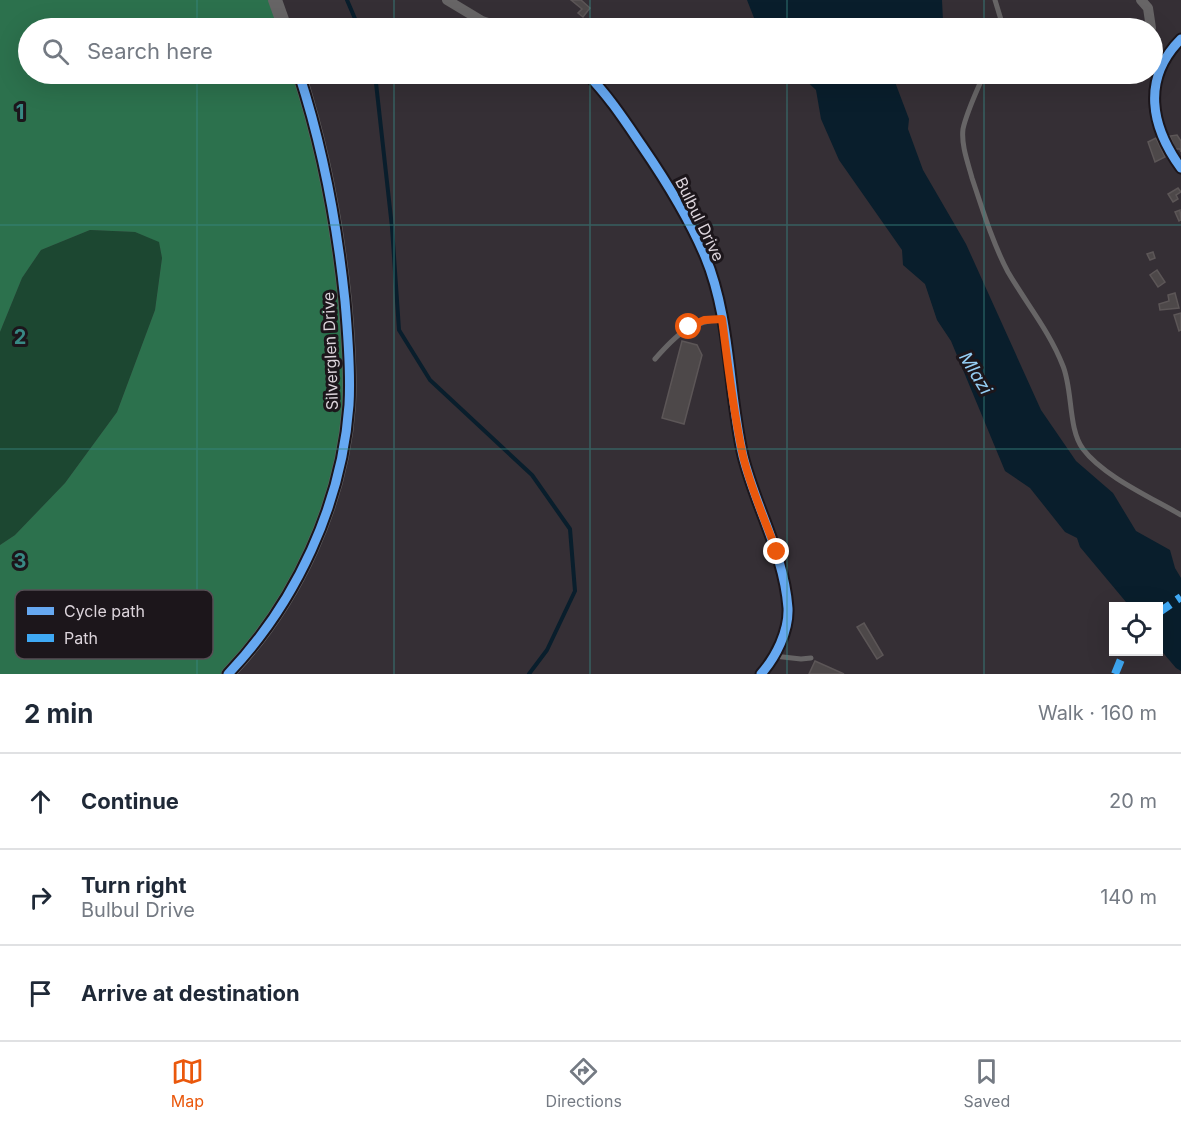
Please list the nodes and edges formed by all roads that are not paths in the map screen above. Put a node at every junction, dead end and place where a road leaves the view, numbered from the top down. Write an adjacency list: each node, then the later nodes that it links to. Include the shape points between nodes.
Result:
1 (275, 0): 5 (street)
2 (447, 0): 6 (street)
3 (995, 0): 7 (lane)
4 (1141, 0): 8 (street)
5 (281, 18)
6 (477, 18)
7 (1000, 18)
8 (1150, 18)
9 (1181, 39): 10 (street)
10 (1163, 58)
11 (302, 84): 21 (street, Silverglen Drive, via 322,152 337,234 347,321 349,406 337,474 315,540 282,606)
12 (595, 84): 16 (street, Bulbul Drive, via 622,116 682,208 706,257)
13 (980, 84): 18 (lane, via 963,129 970,171 1007,269 1064,368 1082,448 1096,464)
14 (1156, 84): 15 (street, via 1157,124 1168,151)
15 (1181, 168)
16 (722, 319): 17 (lane, via 704,320 689,327 675,336); 19 (street, Bulbul Drive, via 743,456 777,552 786,599 787,620)
17 (655, 359)
18 (1181, 515)
19 (774, 656): 20 (lane); 22 (street, Bulbul Drive)
20 (811, 658)
21 (228, 674)
22 (761, 674)

